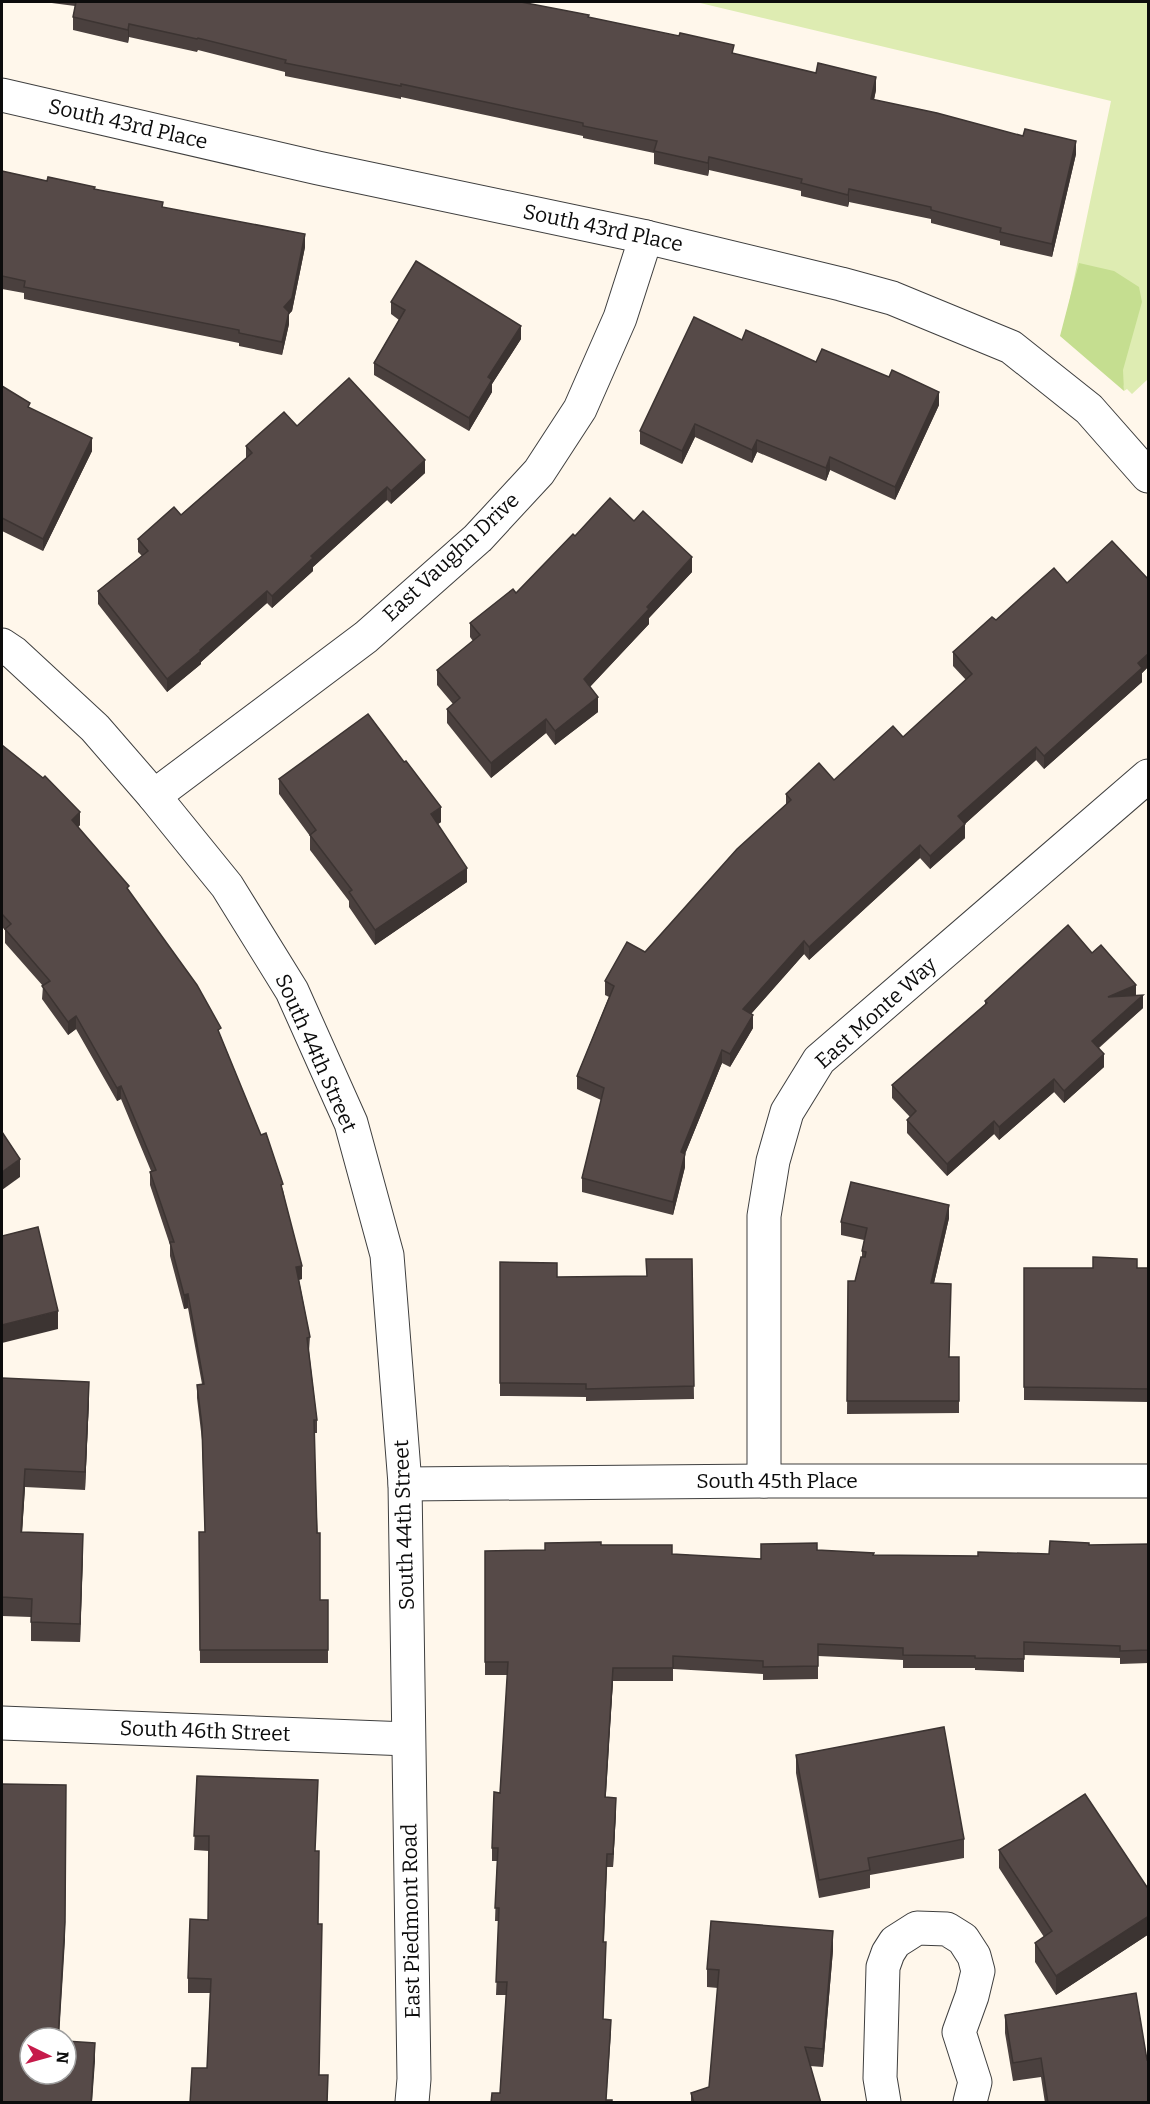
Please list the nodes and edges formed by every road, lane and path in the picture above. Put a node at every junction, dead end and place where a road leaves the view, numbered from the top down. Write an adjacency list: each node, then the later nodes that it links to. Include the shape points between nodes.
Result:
1 (2, 95): 2 (street, South 43rd Place, via 318,168)
2 (646, 237): 3 (street, South 43rd Place, via 892,298 1011,346 1089,409); 6 (street, East Vaughn Drive, via 620,318 580,409 539,472 478,537 366,637)
3 (1149, 476)
4 (2, 645): 6 (street, South 44th Street, via 95,728)
5 (1149, 776): 7 (street, East Monte Way, via 819,1060 787,1112 773,1161 764,1216)
6 (154, 796): 9 (street, South 44th Street, via 227,886 292,991 351,1123 387,1255)
7 (764, 1481): 8 (street, South 45th Place); 9 (street, South 45th Place)
8 (1149, 1481)
9 (405, 1484): 11 (street, South 44th Street)
10 (2, 1723): 11 (street, South 46th Street)
11 (408, 1739): 12 (street, East Piedmont Road)
12 (412, 2103)
13 (884, 2103): 14 (street, via 880,2078 883,1967 895,1942 917,1928 947,1929 963,1939 975,1956 978,1971 959,2032 975,2082)
14 (970, 2103)

